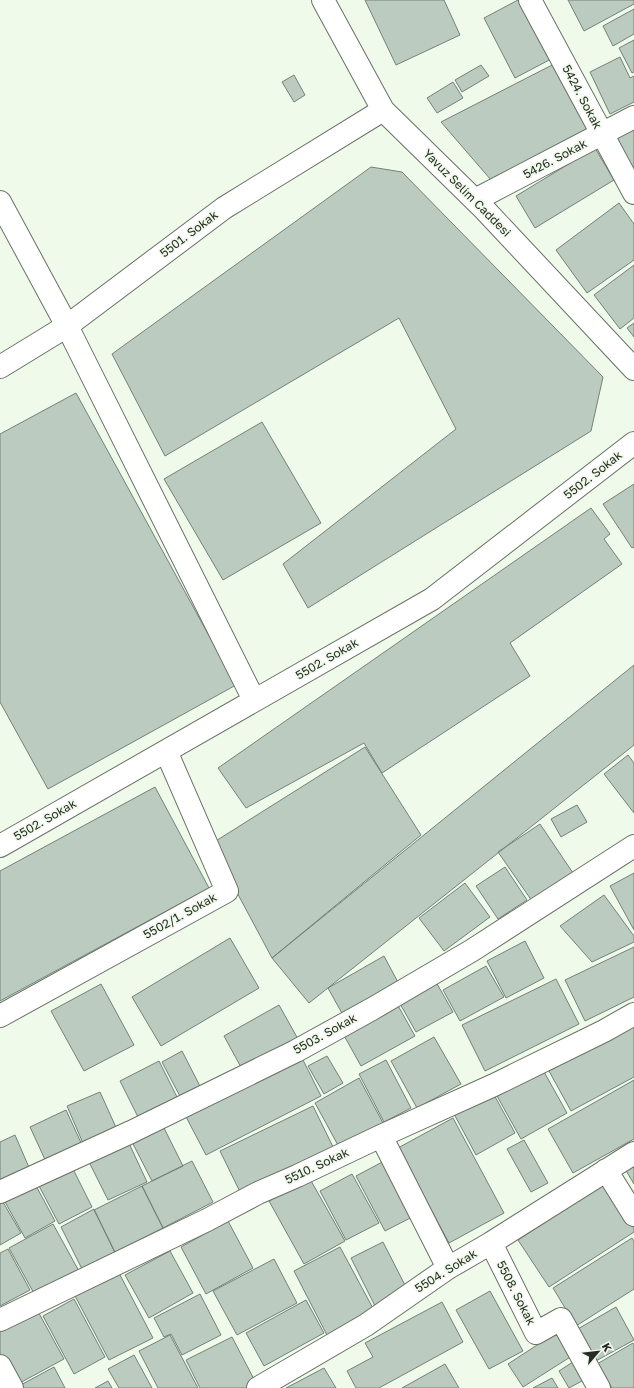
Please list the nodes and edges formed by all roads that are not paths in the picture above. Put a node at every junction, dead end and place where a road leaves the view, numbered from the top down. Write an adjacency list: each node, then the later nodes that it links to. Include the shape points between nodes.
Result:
1 (323, 0): 3 (street, Yavuz Selim Caddesi)
2 (530, 0): 5 (street, 5424. Sokak)
3 (383, 110): 7 (street, Yavuz Selim Caddesi); 9 (street, 5501. Sokak, via 224,208)
4 (634, 117): 5 (street, 5426. Sokak)
5 (602, 134): 6 (street, 5424. Sokak); 7 (street, 5426. Sokak)
6 (634, 193)
7 (475, 200): 11 (street, Yavuz Selim Caddesi)
8 (0, 202): 9 (street)
9 (67, 326): 10 (street, 5501. Sokak); 13 (street)
10 (0, 367)
11 (634, 369)
12 (634, 443): 13 (street, 5502. Sokak, via 432,599)
13 (254, 700): 14 (street, 5502. Sokak)
14 (166, 751): 15 (street, 5502. Sokak); 18 (street, 5502/1. Sokak, via 227,891)
15 (0, 846)
16 (634, 846): 22 (street, 5503. Sokak, via 471,951 296,1051 132,1132)
17 (634, 1014): 19 (street, 5510. Sokak, via 501,1082)
18 (0, 1016)
19 (381, 1136): 25 (street); 26 (street, 5510. Sokak, via 258,1193)
20 (634, 1153): 21 (street, 5504. Sokak)
21 (606, 1170): 23 (street); 24 (street, 5504. Sokak)
22 (0, 1192)
23 (634, 1215)
24 (491, 1243): 25 (street, 5504. Sokak); 30 (street, 5508. Sokak, via 536,1333 560,1319)
25 (448, 1268): 29 (street, 5504. Sokak, via 366,1325)
26 (0, 1320)
27 (0, 1366): 28 (street)
28 (12, 1388)
29 (258, 1388)
30 (599, 1388)

